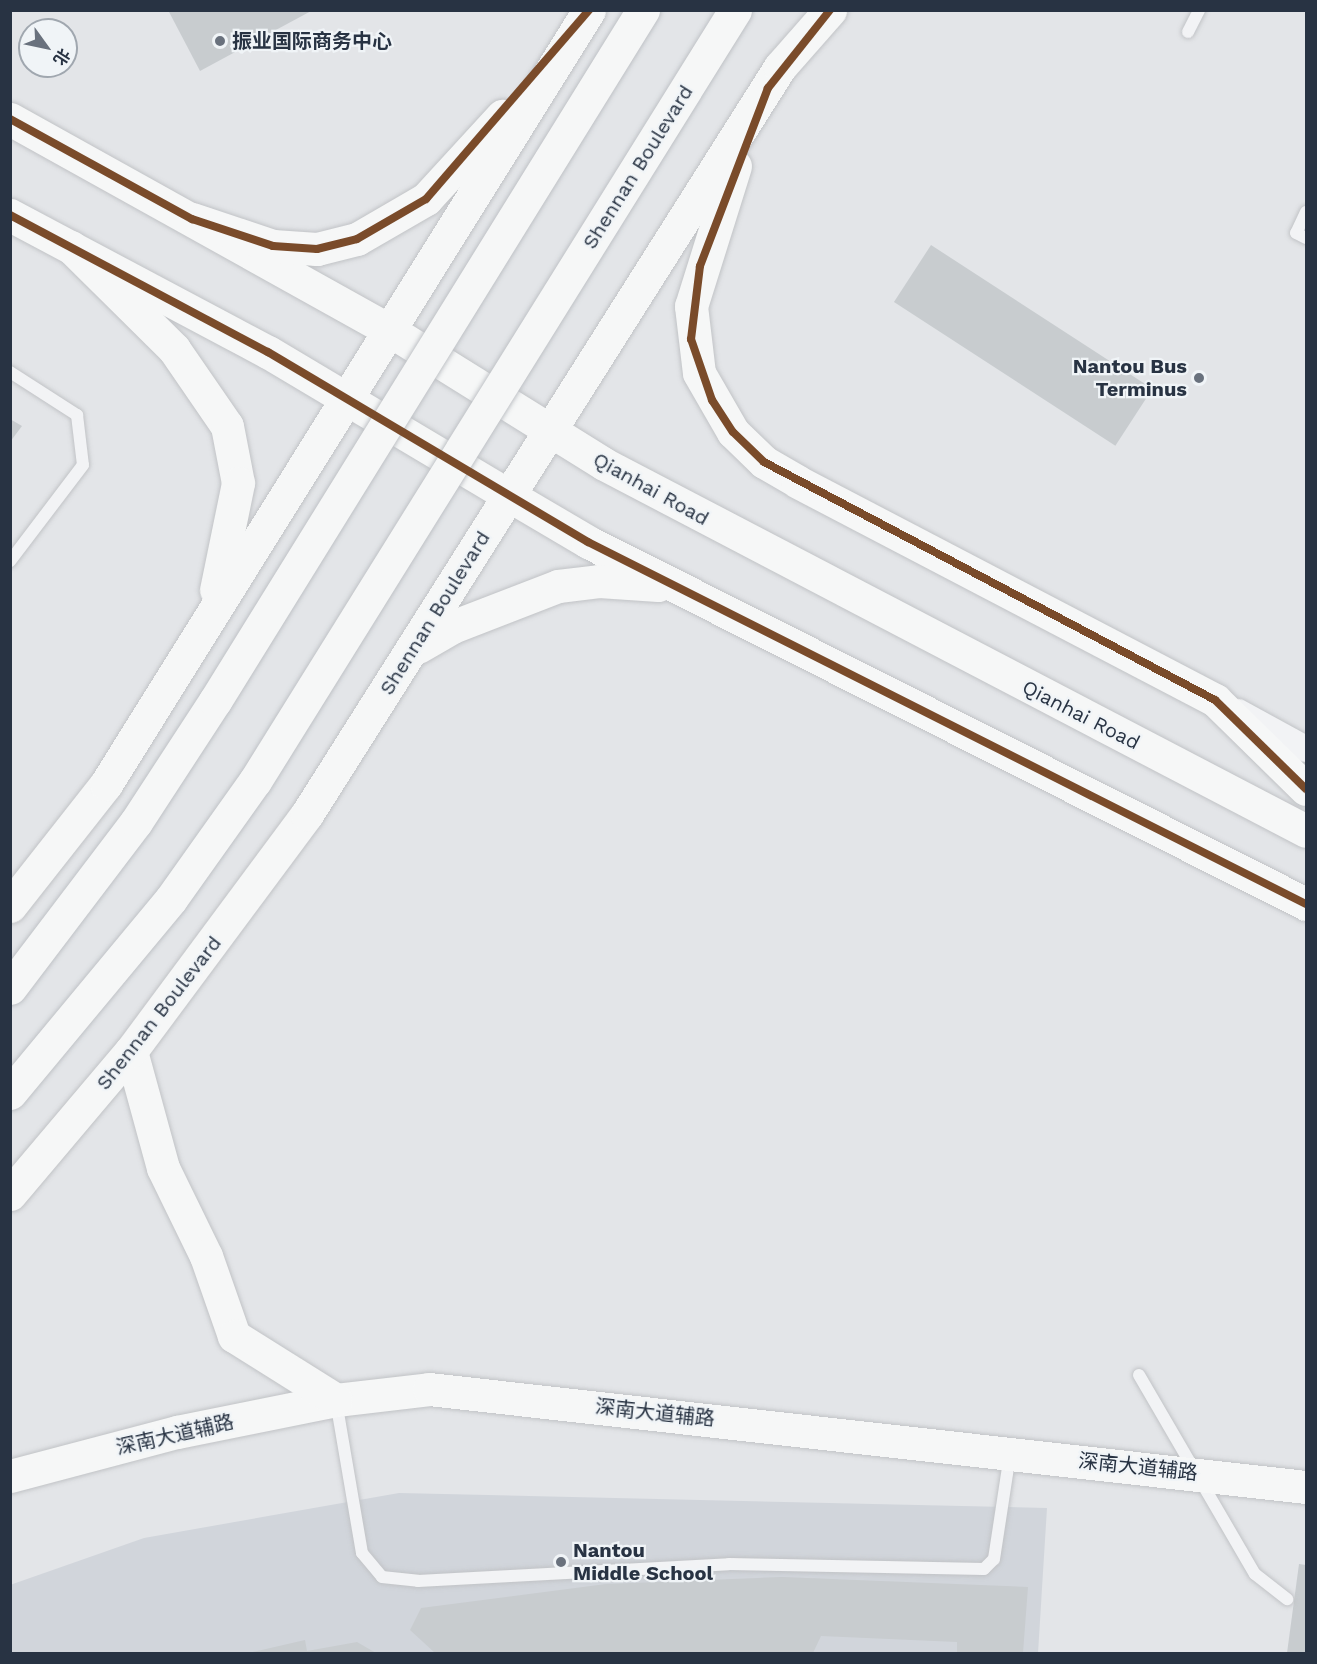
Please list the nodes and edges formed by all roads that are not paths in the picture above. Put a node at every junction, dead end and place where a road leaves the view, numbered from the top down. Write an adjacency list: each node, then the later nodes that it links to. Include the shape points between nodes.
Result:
1 (643, 10): 30 (main road, bridge, via 215,701 136,822)
2 (735, 10): 32 (main road, Shennan Boulevard, bridge, via 255,781 171,899)
3 (813, 10): 8 (main road)
4 (830, 10): 8 (main road, Shennan Boulevard)
5 (1199, 10): 7 (lane)
6 (588, 11): 12 (main road, via 469,154 426,199 396,221 357,239 317,249 273,246); 15 (main road)
7 (1188, 33)
8 (774, 77): 18 (main road, Shennan Boulevard); 24 (main road, via 717,214 691,306 699,373 733,432 764,462 798,482)
9 (10, 119): 12 (main road, Qianhai Road)
10 (1306, 212): 13 (lane, via 1296,233)
11 (10, 215): 14 (main road)
12 (192, 219): 15 (main road, Qianhai Road)
13 (1306, 238)
14 (71, 247): 17 (main road); 23 (main road, via 197,375 227,426 233,449 234,522 216,589)
15 (389, 330): 17 (main road); 18 (main road, Qianhai Road)
16 (10, 372): 20 (lane, via 77,415 83,465)
17 (346, 398): 19 (main road); 23 (main road)
18 (551, 431): 19 (main road, Shennan Boulevard); 27 (main road, Qianhai Road, via 898,621)
19 (510, 496): 21 (main road); 22 (main road, Shennan Boulevard)
20 (10, 561)
21 (673, 586): 22 (main road, via 599,581 558,586 453,627); 28 (main road)
22 (413, 649): 31 (main road, Shennan Boulevard, via 307,814)
23 (167, 689): 29 (main road, via 106,783)
24 (1215, 700): 25 (street); 26 (main road)
25 (1306, 749)
26 (1306, 789)
27 (1306, 831)
28 (1306, 904)
29 (10, 906)
30 (10, 988)
31 (131, 1051): 33 (main road, Shennan Boulevard); 35 (main road, via 163,1168 206,1256 234,1336)
32 (10, 1092)
33 (10, 1194)
34 (1138, 1375): 37 (lane)
35 (336, 1400): 36 (main road, 深南大道辅路, via 429,1389); 36 (lane, via 362,1552 382,1576 418,1581 729,1564 984,1569 994,1559); 38 (main road, 深南大道辅路, via 177,1432)
36 (1010, 1453): 37 (main road, 深南大道辅路)
37 (1199, 1474): 39 (main road, 深南大道辅路); 40 (lane, via 1255,1574)
38 (10, 1476)
39 (1306, 1487)
40 (1287, 1599)

